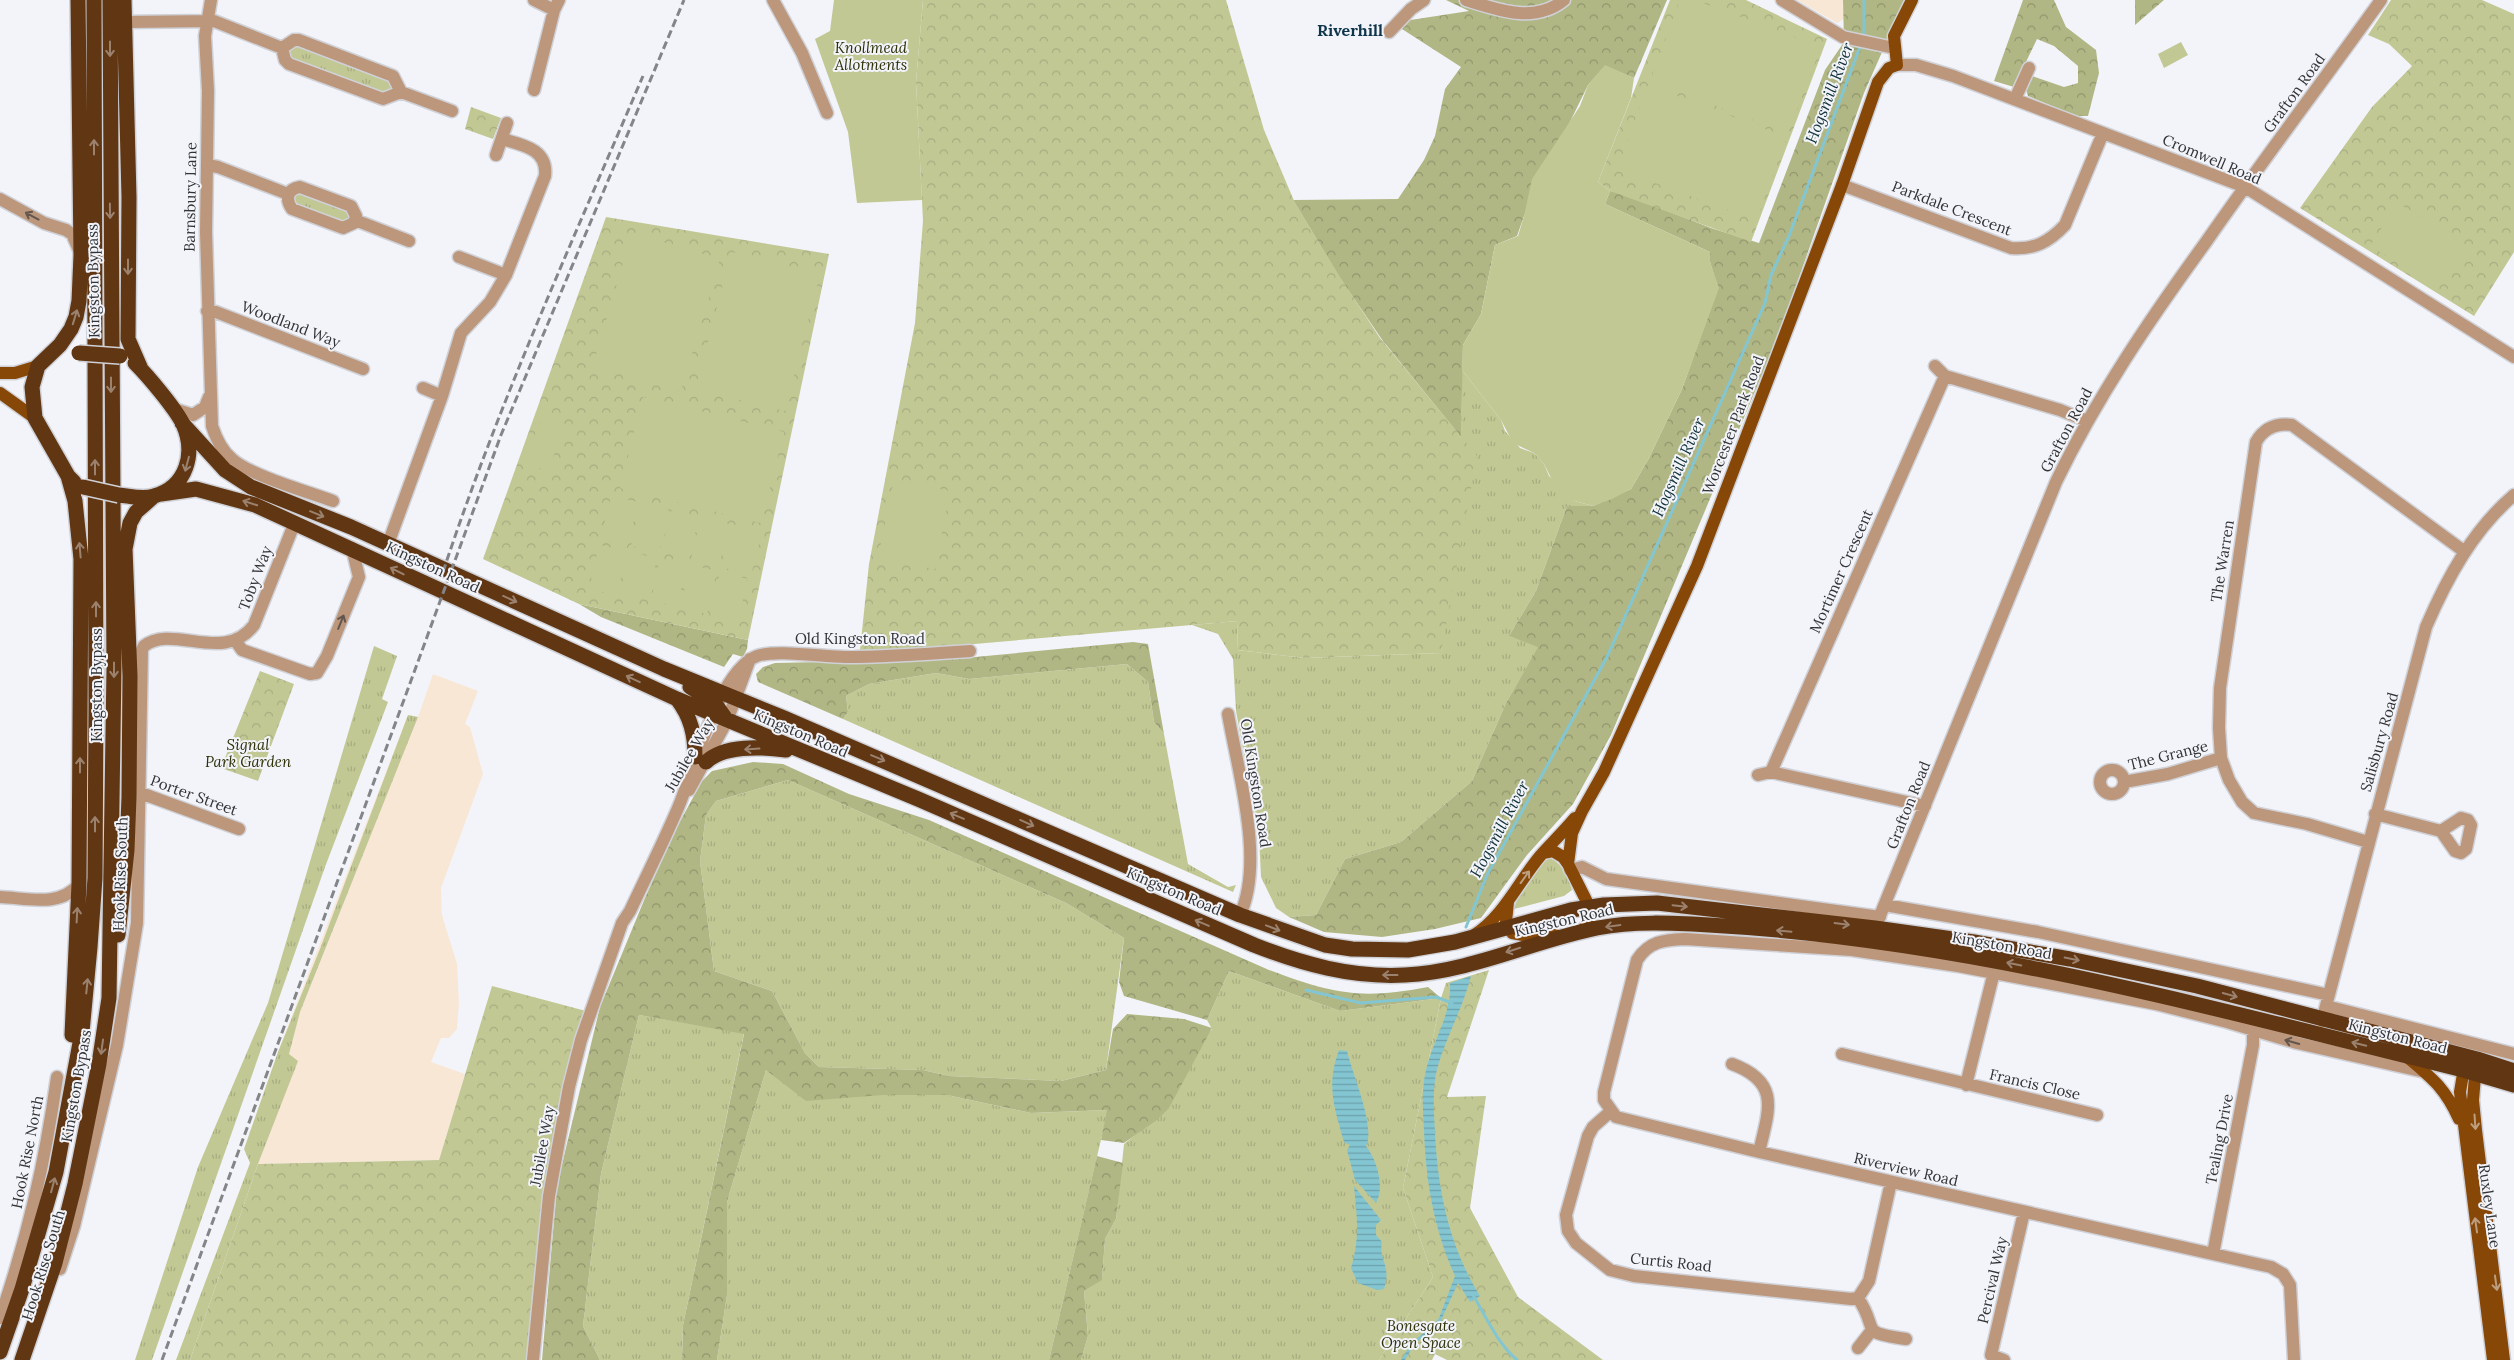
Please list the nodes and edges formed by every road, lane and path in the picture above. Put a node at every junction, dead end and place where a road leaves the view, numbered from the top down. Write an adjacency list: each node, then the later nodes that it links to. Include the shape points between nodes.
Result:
1 (78, 0): 38 (highway)
2 (94, 0): 111 (highway, Kingston Bypass, one-way to 2, via 82,1032 95,878)
3 (110, 0): 96 (highway, Kingston Bypass, one-way to 96, via 114,668)
4 (124, 0): 16 (highway)
5 (211, 0): 15 (street, Barnsbury Lane)
6 (534, 0): 14 (street)
7 (773, 0): 26 (street, via 802,53)
8 (1424, 0): 17 (street)
9 (1466, 0): 10 (street, via 1510,13 1528,14 1553,9)
10 (1564, 0)
11 (1782, 0): 19 (street, via 1844,37)
12 (1912, 0): 19 (main road, via 1897,29)
13 (2381, 0): 33 (street, Grafton Road)
14 (557, 5): 22 (street)
15 (208, 20): 16 (street); 18 (street); 31 (street, Barnsbury Lane)
16 (125, 22): 45 (highway, one-way to 45, via 128,338)
17 (1389, 32)
18 (282, 48): 23 (street, via 285,60 290,64 382,99); 23 (street, via 299,40 393,76)
19 (1894, 48): 20 (main road)
20 (1897, 65): 24 (street, Cromwell Road, via 1916,65); 32 (main road, Worcester Park Road, via 1889,68 1878,82)
21 (2030, 68): 24 (street)
22 (534, 90)
23 (401, 92): 25 (street)
24 (2015, 99): 28 (street, Cromwell Road)
25 (452, 111)
26 (826, 113)
27 (507, 123): 29 (street)
28 (2102, 133): 32 (street, Parkdale Crescent, via 2065,225 2055,236 2038,246 2010,248); 33 (street, Cromwell Road)
29 (502, 139): 30 (street); 40 (street, via 539,154 546,169)
30 (496, 155)
31 (207, 165): 34 (street); 41 (street, Barnsbury Lane)
32 (1842, 185): 78 (main road, Worcester Park Road, via 1697,566 1604,772)
33 (2245, 187): 42 (street, Cromwell Road); 55 (street, Grafton Road, via 2119,367)
34 (288, 194): 36 (street, via 300,187 351,206); 36 (street, via 292,209 338,227 347,227)
35 (0, 199): 38 (street, one-way to 35, via 72,234)
36 (355, 220): 37 (street)
37 (409, 241)
38 (82, 255): 43 (highway, one-way to 38, via 60,345 76,318)
39 (459, 257): 40 (street)
40 (506, 276): 52 (street, via 490,302 461,333)
41 (207, 312): 46 (street, Woodland Way, via 216,312); 51 (street, Barnsbury Lane)
42 (2514, 357)
43 (43, 361): 45 (highway, bridge, via 58,353 120,356 127,357); 47 (main road, via 15,373); 54 (highway, via 32,387)
44 (1935, 366): 48 (street)
45 (141, 369): 53 (highway)
46 (363, 369)
47 (0, 373)
48 (1945, 376): 55 (street); 77 (street, Mortimer Crescent, via 1764,773)
49 (423, 388): 52 (street)
50 (0, 393): 54 (main road)
51 (210, 394): 53 (street, via 205,407 197,414 189,415); 60 (street, Barnsbury Lane, via 210,415 216,436 232,460 252,471)
52 (442, 396): 62 (street)
53 (171, 408): 56 (highway)
54 (35, 418): 57 (highway)
55 (2087, 421): 77 (street, Grafton Road, via 2056,482)
56 (182, 423): 58 (highway, one-way to 58, via 189,449 187,466 177,483); 62 (highway, Kingston Road, one-way to 62, via 219,465 239,481)
57 (68, 476): 58 (highway, bridge, via 83,488 119,495); 85 (highway, one-way to 57, via 81,559 75,501)
58 (157, 495): 61 (highway, Kingston Road, one-way to 58, via 255,505 196,489); 65 (highway, via 136,512 126,536)
59 (2514, 495): 64 (street, Salisbury Road, via 2484,525)
60 (333, 501)
61 (295, 522): 63 (highway, Kingston Road); 66 (street, Toby Way, via 254,625 248,633)
62 (388, 544): 70 (highway, Kingston Road, one-way to 70, via 664,669)
63 (352, 548): 66 (street, one-way to 63, via 242,650 310,674 321,670 359,577); 69 (highway, Kingston Road, one-way to 63, via 421,583)
64 (2465, 552): 73 (street, The Warren, via 2292,424 2270,427 2261,434 2256,442 2220,688); 79 (street, Salisbury Road, via 2426,627)
65 (127, 629): 67 (street); 96 (highway, via 130,676 127,850)
66 (235, 640): 67 (street, via 217,643 159,639)
67 (144, 646): 76 (street, Hook Rise South)
68 (970, 651): 70 (street, Old Kingston Road, via 843,657 769,654 750,659)
69 (677, 699): 70 (highway, Kingston Road); 74 (highway, via 689,719)
70 (724, 707): 72 (highway, Kingston Road); 74 (street, Jubilee Way); 90 (highway, Kingston Road, one-way to 90)
71 (1228, 714): 90 (street, Old Kingston Road, via 1252,852 1245,904)
72 (800, 752): 74 (highway, one-way to 74, via 751,748); 93 (highway, Kingston Road, one-way to 72, via 1439,972 1366,975 1323,968 1285,957)
73 (2221, 758): 75 (street, The Grange, via 2168,774); 82 (street, The Warren, via 2242,802 2254,813)
74 (701, 759): 125 (street, Jubilee Way, via 630,911 624,934 616,944 597,993 569,1087 549,1196)
75 (2124, 782)
76 (138, 792): 80 (street, Porter Street); 124 (street, Hook Rise South, via 137,923 117,1045 74,1226)
77 (1925, 806): 88 (street, Grafton Road)
78 (1582, 811): 83 (main road); 84 (main road, via 1572,833)
79 (2375, 814): 81 (street); 82 (street, Salisbury Road)
80 (239, 829)
81 (2441, 831)
82 (2368, 842): 97 (street, Salisbury Road)
83 (1543, 853): 84 (main road, via 1557,852); 87 (main road, one-way to 83)
84 (1569, 867): 89 (main road); 91 (street, via 1582,867 1606,879)
85 (79, 884): 86 (street, via 72,892 54,900); 111 (highway, one-way to 85)
86 (0, 897)
87 (1508, 902): 92 (main road); 94 (main road, via 1489,924)
88 (1885, 905): 91 (street, Grafton Road); 97 (street, via 2038,932)
89 (1589, 907): 91 (highway, Kingston Road, one-way to 91, via 1657,903); 92 (highway, Kingston Road); 93 (main road, via 1591,918)
90 (1240, 915): 94 (highway, Kingston Road, one-way to 94, via 1297,937 1352,949 1388,951)
91 (1878, 923): 97 (highway, Kingston Road, one-way to 97, via 2197,986)
92 (1506, 926): 93 (main road, via 1512,933 1521,935); 94 (highway, Kingston Road)
93 (1575, 933): 101 (highway, Kingston Road, one-way to 93, via 2126,986 1930,949 1819,934 1696,925 1622,924)
94 (1469, 938)
95 (1994, 972): 98 (street, Kingston Road, via 2156,1004); 107 (street, Francis Close); 109 (street, Kingston Road, via 1901,956 1798,945 1685,939 1650,945 1637,960 1604,1092)
96 (108, 998): 123 (highway, Kingston Bypass, one-way to 123, via 99,1064 75,1184 55,1263)
97 (2326, 1007): 100 (street); 103 (highway, Kingston Road)
98 (2253, 1030): 105 (street, Kingston Road, one-way to 98); 116 (street, Tealing Drive)
99 (1842, 1054): 107 (street, Francis Close)
100 (2514, 1054)
101 (2406, 1056): 103 (highway, Kingston Road); 105 (main road)
102 (1732, 1064): 113 (street, via 1752,1073 1769,1096)
103 (2470, 1065): 104 (highway, Kingston Road); 108 (highway, Kingston Road); 112 (main road, Ruxley Lane, via 2460,1092); 129 (main road, Ruxley Lane, one-way to 129, via 2478,1158)
104 (2514, 1071)
105 (2425, 1072): 112 (main road, via 2449,1097)
106 (57, 1077): 118 (street, Hook Rise North, via 47,1146 29,1227)
107 (1966, 1085): 110 (street, Francis Close)
108 (2514, 1085)
109 (1610, 1112): 113 (street, Riverview Road, via 1622,1120); 117 (street, Curtis Road, via 1588,1136 1566,1215 1568,1230 1576,1243 1610,1270 1634,1276)
110 (2097, 1115)
111 (66, 1120): 122 (highway, Kingston Bypass, one-way to 111, via 40,1232)
112 (2464, 1131): 128 (main road, Ruxley Lane, one-way to 112)
113 (1759, 1152): 114 (street, Riverview Road)
114 (1891, 1182): 115 (street, Riverview Road); 117 (street, via 1869,1281)
115 (2024, 1212): 116 (street, Riverview Road); 126 (street, Percival Way, via 1991,1354)
116 (2213, 1254): 127 (street, Riverview Road, via 2271,1266 2288,1279)
117 (1858, 1298): 119 (street)
118 (0, 1318)
119 (1872, 1330): 120 (street, via 1880,1335); 121 (street)
120 (1906, 1339)
121 (1858, 1348)
122 (0, 1352)
123 (22, 1360)
124 (30, 1360)
125 (533, 1360)
126 (2004, 1360)
127 (2294, 1360)
128 (2493, 1360)
129 (2504, 1360)

